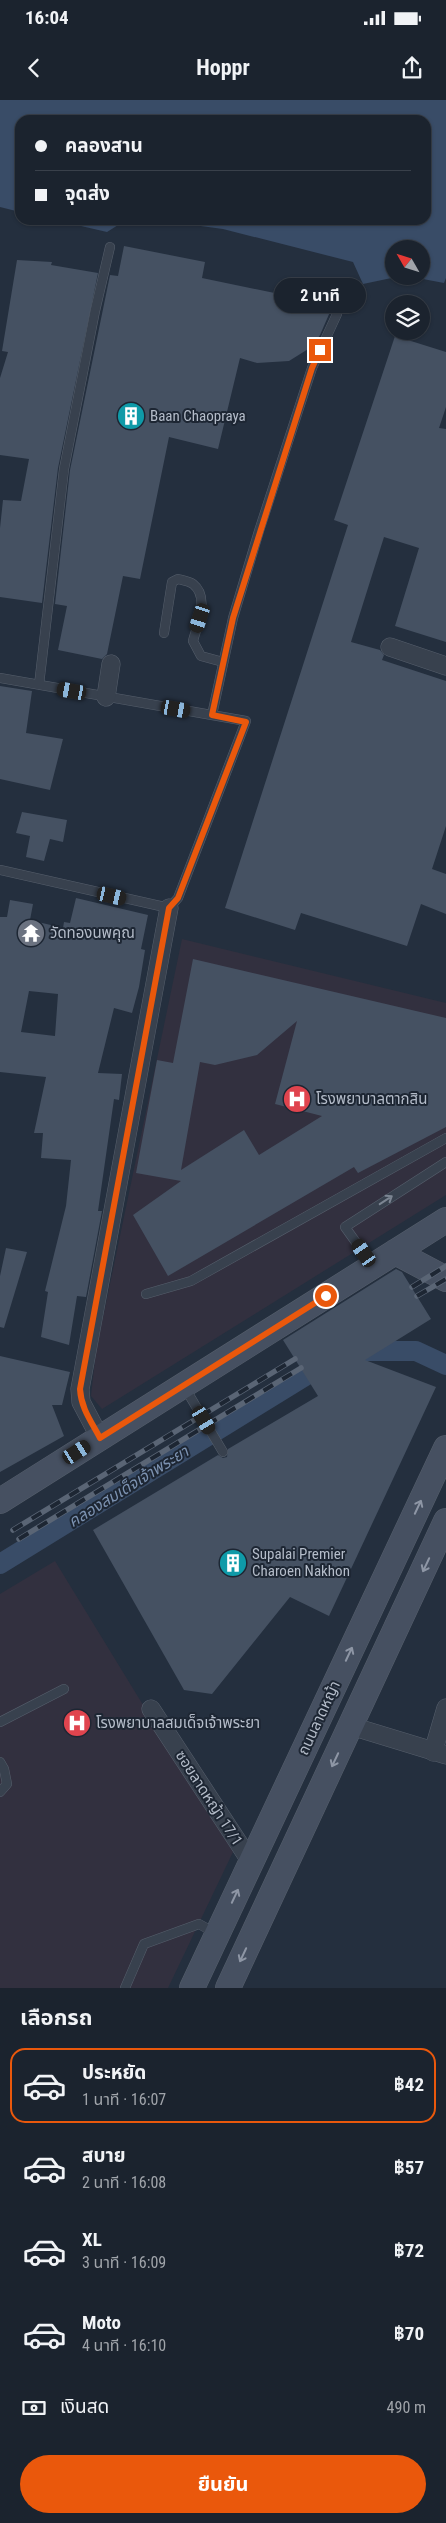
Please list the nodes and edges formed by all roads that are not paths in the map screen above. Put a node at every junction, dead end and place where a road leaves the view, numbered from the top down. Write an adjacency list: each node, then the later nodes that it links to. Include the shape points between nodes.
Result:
1 (110, 247): 9 (lane, via 94,311 64,469)
2 (337, 314): 5 (lane, via 312,368 238,601)
3 (164, 633): 5 (lane, via 172,582 178,578 193,584 202,604 192,641 201,656)
4 (390, 647): 7 (street)
5 (223, 662): 11 (lane)
6 (111, 664): 10 (street)
7 (446, 666)
8 (0, 678): 9 (lane)
9 (39, 685): 10 (lane)
10 (106, 696): 11 (lane)
11 (212, 715): 13 (lane, via 246,722 178,898)
12 (0, 870): 13 (lane)
13 (169, 908): 22 (street, via 80,1389 81,1402)
14 (446, 1138): 20 (lane, via 191,1282)
15 (446, 1162): 18 (lane, one-way to 15, via 345,1227)
16 (446, 1220): 17 (main road)
17 (394, 1252): 18 (main road); 19 (main road)
18 (373, 1266): 21 (main road)
19 (446, 1279)
20 (146, 1294)
21 (183, 1385): 22 (main road); 24 (lane)
22 (100, 1438): 25 (main road)
23 (446, 1448): 35 (main road, ถนนลาดหญ้า, one-way to 23)
24 (224, 1452)
25 (0, 1501)
26 (446, 1521): 31 (main road, one-way to 31)
27 (64, 1690): 30 (lane)
28 (446, 1708): 32 (street)
29 (151, 1709): 35 (street, ซอยลาดหญ้า 17/1)
30 (0, 1722)
31 (351, 1726): 32 (street); 39 (main road, one-way to 39)
32 (440, 1754)
33 (0, 1762): 34 (lane, via 7,1784)
34 (0, 1792)
35 (251, 1862): 36 (main road, ถนนลาดหญ้า, one-way to 35)
36 (217, 1934): 37 (lane, via 198,1924 144,1944); 38 (main road, ถนนลาดหญ้า)
37 (125, 1988)
38 (192, 1988)
39 (228, 1988)

